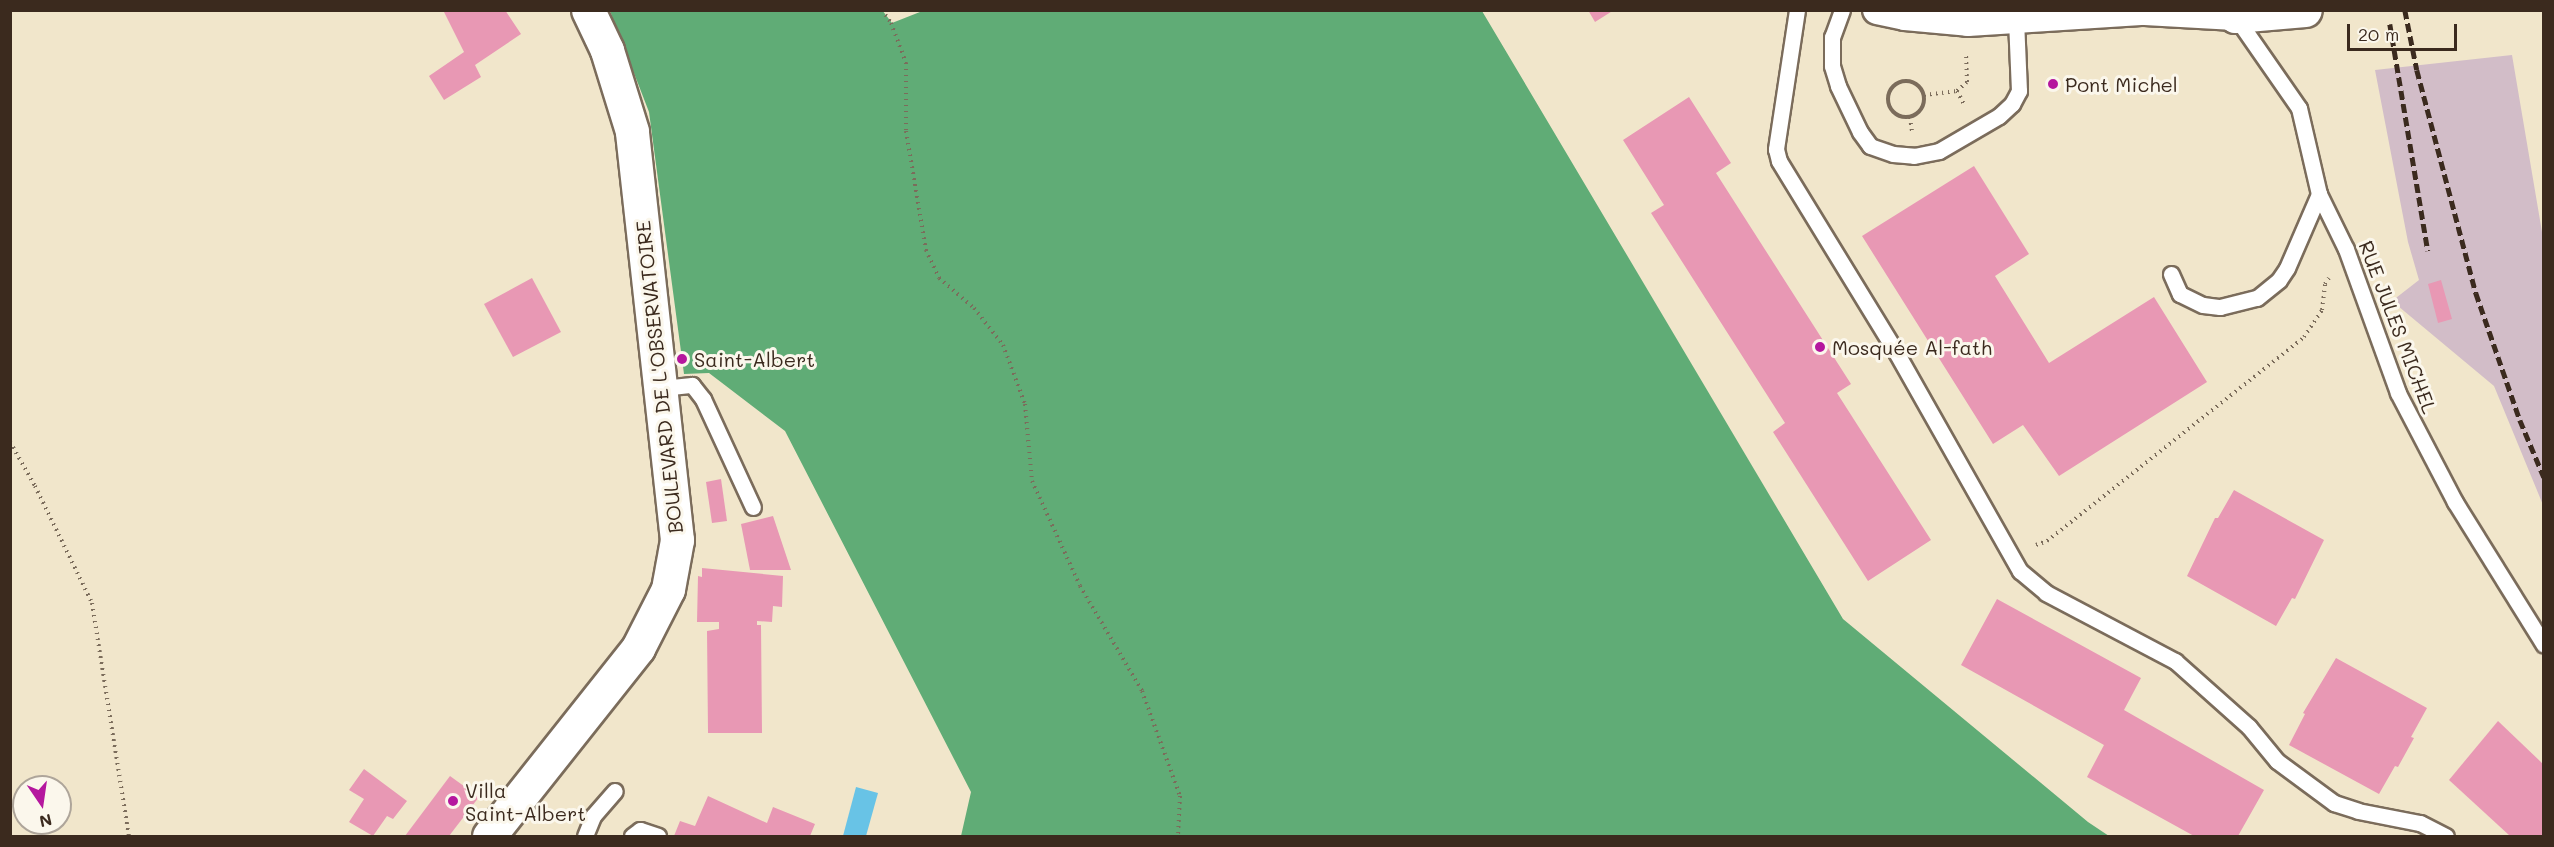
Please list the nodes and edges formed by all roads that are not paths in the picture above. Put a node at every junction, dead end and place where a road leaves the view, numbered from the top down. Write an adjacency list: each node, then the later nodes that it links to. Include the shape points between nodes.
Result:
1 (588, 10): 10 (main road, BOULEVARD DE L'OBSERVATOIRE, via 607,51 632,131)
2 (1797, 10): 18 (lane, via 1776,149 1779,161 1896,352 2008,554 2032,584 2046,593 2175,661 2249,727 2277,761 2334,803 2420,823)
3 (1842, 10): 7 (lane, via 1832,37 1832,66 1860,132 1870,146 1914,156 1939,151 2012,104 2019,91)
4 (1878, 10): 7 (street, via 1968,22)
5 (2305, 10): 6 (main road)
6 (2234, 13): 7 (street, via 2145,11); 8 (lane, RUE JULES MICHEL, via 2299,108)
7 (2016, 20)
8 (2319, 194): 9 (lane, via 2287,268 2257,298 2220,307 2203,305 2180,294); 12 (lane, RUE JULES MICHEL, via 2346,249 2398,393 2455,502)
9 (2171, 274)
10 (662, 388): 11 (lane, via 692,385 703,399); 14 (main road, BOULEVARD DE L'OBSERVATOIRE, via 677,540 668,589 638,648)
11 (753, 507)
12 (2544, 645)
13 (615, 791): 15 (lane, via 593,816)
14 (499, 830)
15 (585, 837)
16 (632, 837): 17 (lane, via 640,830)
17 (658, 837)
18 (2446, 837)

